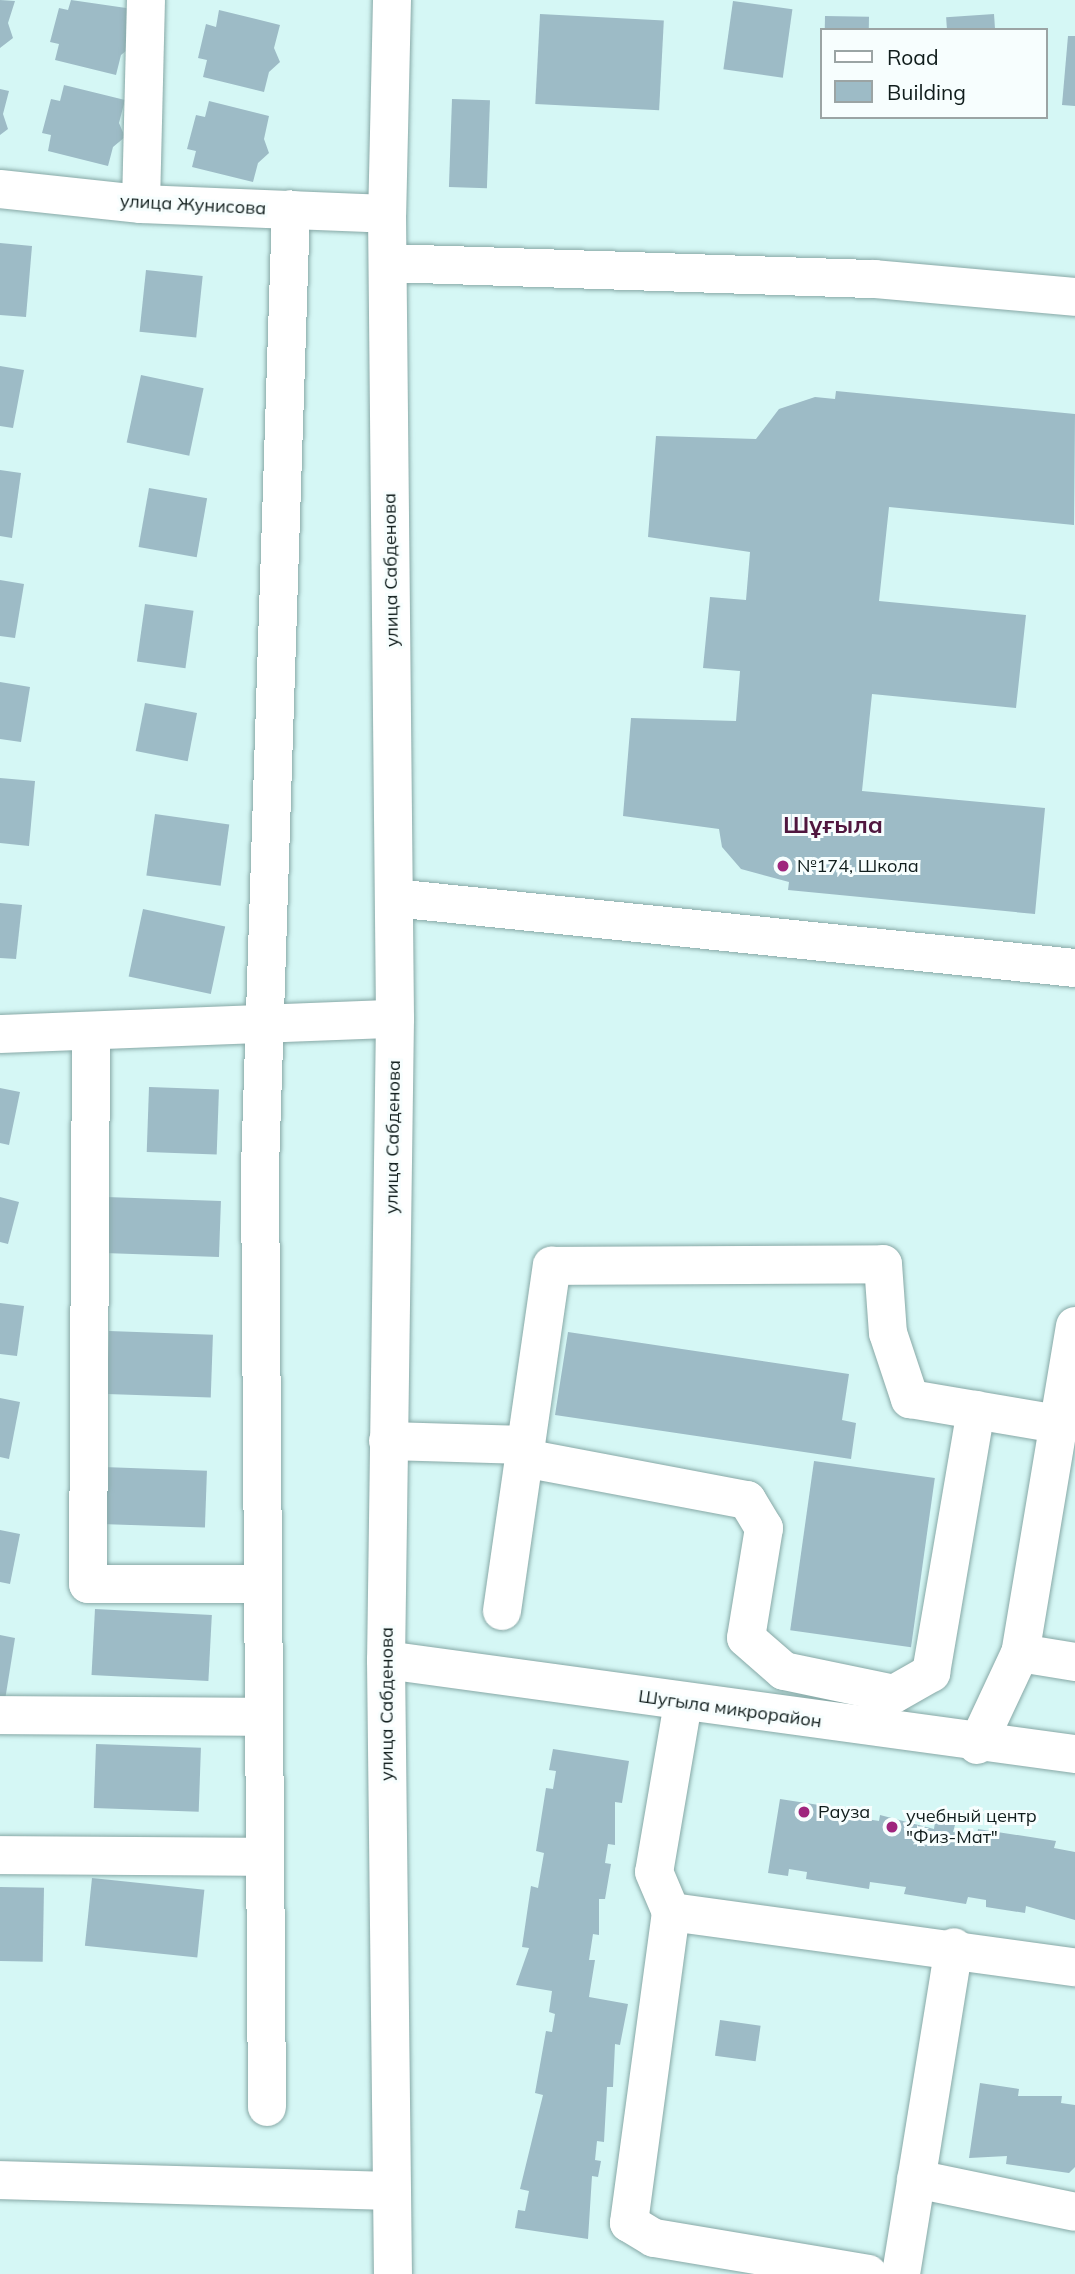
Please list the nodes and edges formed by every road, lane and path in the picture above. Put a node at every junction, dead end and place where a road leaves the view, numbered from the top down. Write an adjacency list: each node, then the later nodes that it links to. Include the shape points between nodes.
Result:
1 (146, 0): 4 (street)
2 (392, 0): 6 (street, улица Сабденова)
3 (0, 189): 4 (street, улица Жунисова)
4 (141, 204): 5 (street, улица Жунисова)
5 (291, 210): 6 (street, улица Жунисова); 12 (street)
6 (387, 215): 7 (street, улица Сабденова)
7 (388, 263): 8 (street, via 875,279); 9 (street, улица Сабденова)
8 (1075, 297)
9 (394, 898): 10 (street); 11 (street, улица Сабденова)
10 (1075, 968)
11 (396, 1019): 12 (street); 18 (street, улица Сабденова)
12 (264, 1027): 13 (street); 20 (street)
13 (92, 1032): 14 (street); 20 (street, via 88,1584)
14 (0, 1034)
15 (1075, 1326): 17 (street)
16 (976, 1410): 17 (street); 19 (street, via 910,1399 888,1333 883,1264 552,1266); 19 (street, via 931,1672 894,1694 784,1671 746,1638 764,1528 747,1500)
17 (1058, 1424): 22 (street)
18 (388, 1441): 19 (street); 23 (street, улица Сабденова)
19 (525, 1452): 21 (street)
20 (263, 1584): 27 (street)
21 (502, 1611)
22 (1020, 1653): 24 (street); 28 (street)
23 (386, 1660): 25 (street, Шугыла микрорайон); 38 (street, улица Сабденова)
24 (1075, 1662)
25 (682, 1703): 28 (street, Шугыла микрорайон); 32 (street, via 654,1872)
26 (0, 1715): 27 (street)
27 (264, 1717): 31 (street)
28 (977, 1745): 29 (street, Шугыла микрорайон)
29 (1075, 1754)
30 (0, 1855): 31 (street)
31 (265, 1857): 35 (street)
32 (671, 1912): 33 (street); 41 (street, via 629,2223 654,2238)
33 (954, 1947): 34 (street); 36 (street)
34 (1075, 1967)
35 (267, 2107)
36 (916, 2179): 39 (street); 42 (street)
37 (0, 2180): 38 (street)
38 (391, 2191): 40 (street, улица Сабденова)
39 (1075, 2212)
40 (393, 2274)
41 (868, 2274)
42 (901, 2274)

